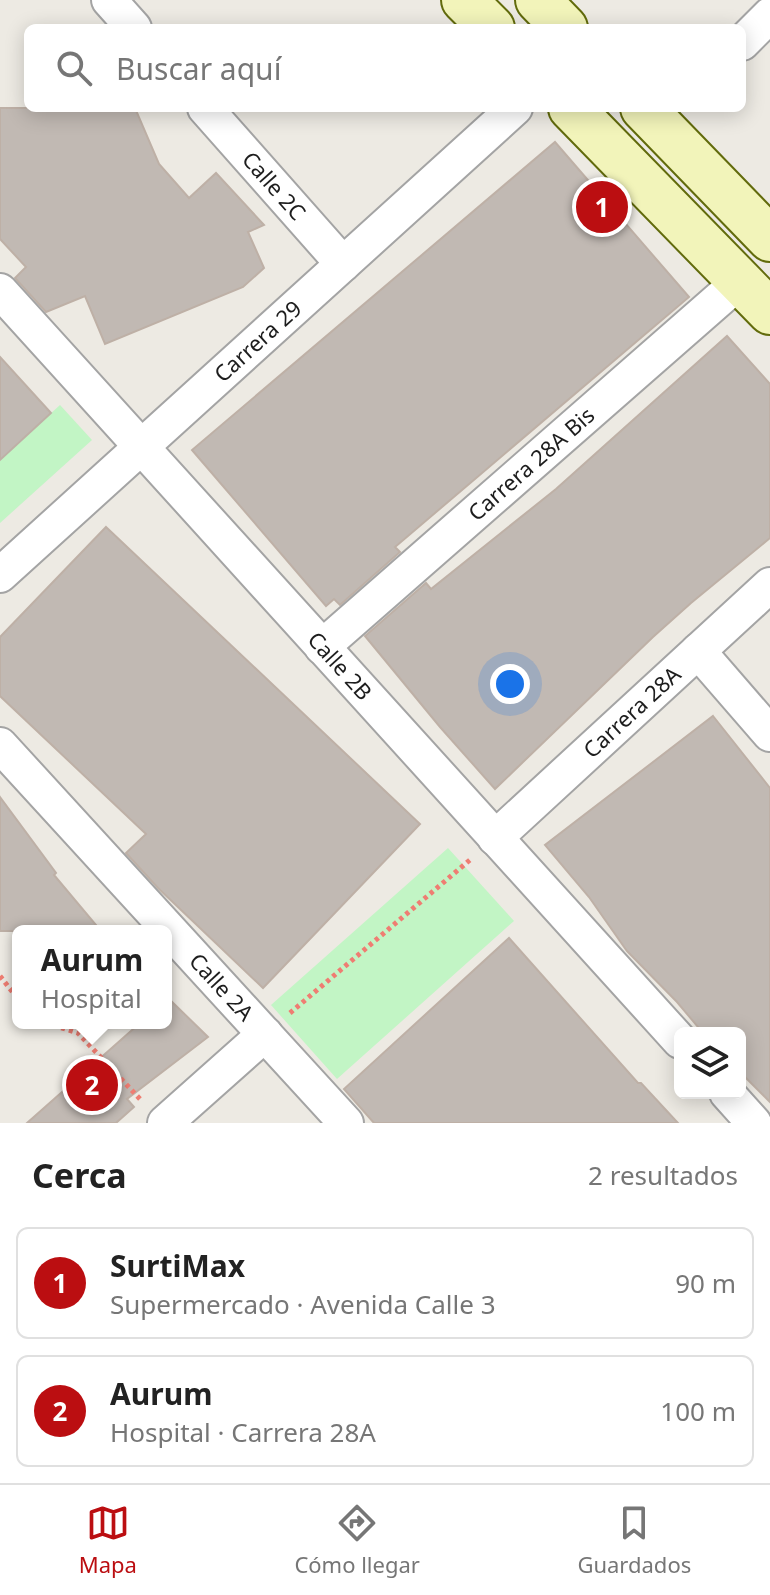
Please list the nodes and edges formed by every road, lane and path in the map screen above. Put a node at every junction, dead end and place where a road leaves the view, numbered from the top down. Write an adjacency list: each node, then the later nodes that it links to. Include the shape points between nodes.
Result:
1 (109, 0): 5 (street)
2 (464, 0): 6 (street)
3 (538, 0): 7 (street)
4 (770, 15): 8 (street)
5 (130, 24)
6 (488, 24)
7 (561, 24)
8 (746, 39)
9 (209, 112): 14 (street, Calle 2C)
10 (511, 112): 14 (street, Carrera 29)
11 (575, 112): 15 (street)
12 (658, 113): 13 (street)
13 (770, 239)
14 (343, 264): 18 (street, Carrera 29)
15 (740, 281): 17 (street); 21 (street, Carrera 28A Bis)
16 (0, 291): 18 (street, Calle 2B)
17 (770, 312)
18 (141, 447): 19 (street, Carrera 29); 21 (street, Calle 2B)
19 (0, 575)
20 (770, 585): 22 (street, Carrera 28A)
21 (322, 647): 25 (street, Calle 2B)
22 (698, 651): 23 (street); 25 (street, Carrera 28A)
23 (770, 734)
24 (0, 745): 26 (street, Calle 2A)
25 (495, 838): 29 (path); 30 (street, Calle 2B)
26 (165, 925)
27 (172, 933): 29 (street, Calle 2A)
28 (65, 1029): 32 (path, via 78,1033)
29 (265, 1034): 32 (street); 33 (street, Calle 2A)
30 (674, 1034)
31 (732, 1099): 34 (street)
32 (153, 1112)
33 (346, 1123)
34 (754, 1123)

